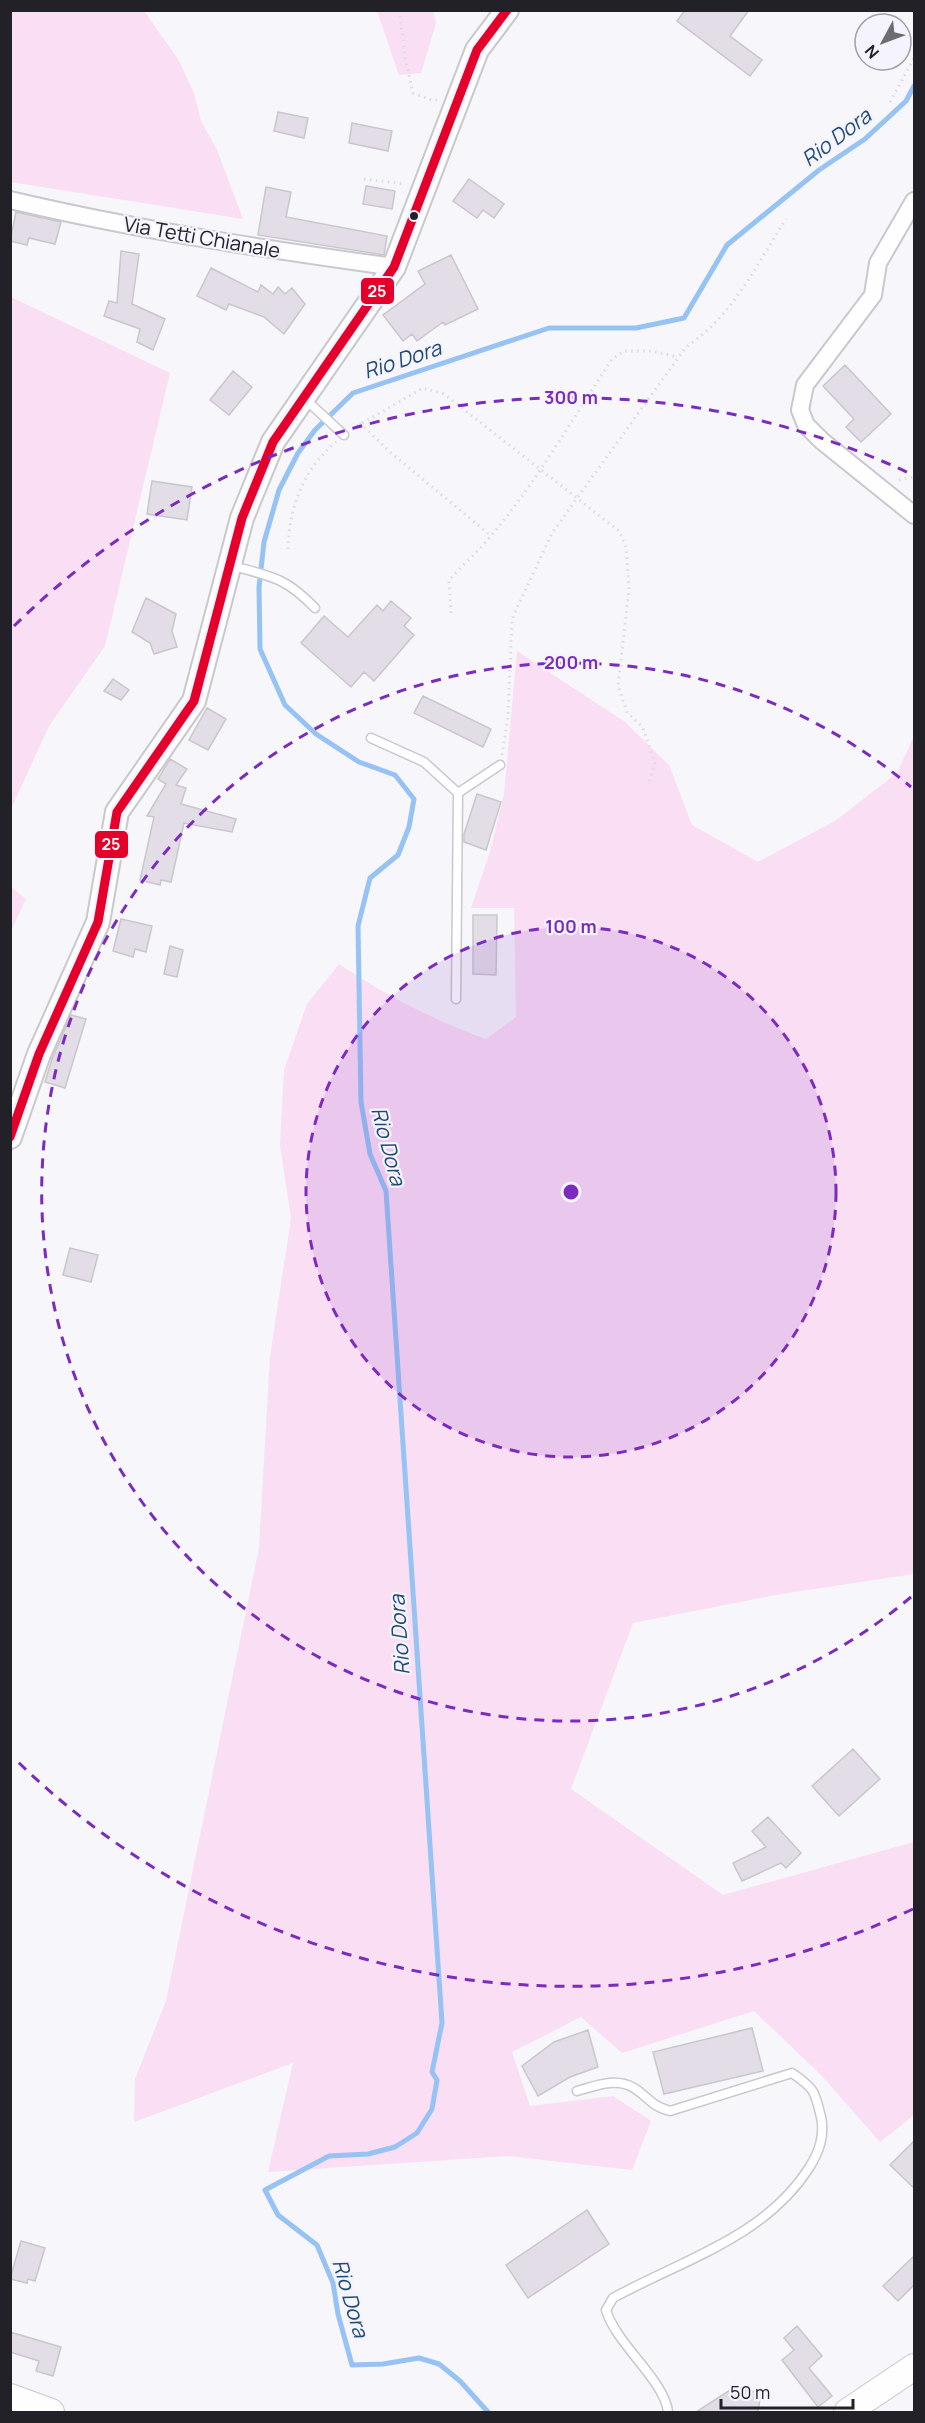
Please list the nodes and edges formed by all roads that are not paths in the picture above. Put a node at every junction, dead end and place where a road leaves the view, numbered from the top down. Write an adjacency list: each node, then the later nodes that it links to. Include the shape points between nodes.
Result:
1 (507, 10): 4 (street, via 477,50)
2 (10, 200): 4 (street, Via Tetti Chianale, via 243,246)
3 (915, 201): 7 (street, via 878,263 873,295 805,385 800,410 806,425 822,441)
4 (394, 267): 5 (street)
5 (304, 398): 6 (lane); 8 (street, via 273,442 242,518)
6 (344, 435)
7 (915, 515)
8 (230, 565): 9 (lane, via 275,576 298,590); 14 (street, via 194,701 117,812 98,922 39,1054)
9 (315, 608)
10 (371, 738): 12 (lane, via 424,762)
11 (500, 765): 12 (lane)
12 (458, 793): 13 (lane)
13 (456, 999)
14 (10, 1137)
15 (577, 2091): 19 (lane, via 610,2082 631,2086 655,2107 670,2111 792,2073 812,2087 819,2107 823,2128 819,2152 800,2182 764,2217 737,2237 613,2298 606,2310 610,2325 652,2380)
16 (915, 2367): 20 (main road)
17 (10, 2397): 18 (main road)
18 (51, 2412)
19 (668, 2412)
20 (848, 2412)

